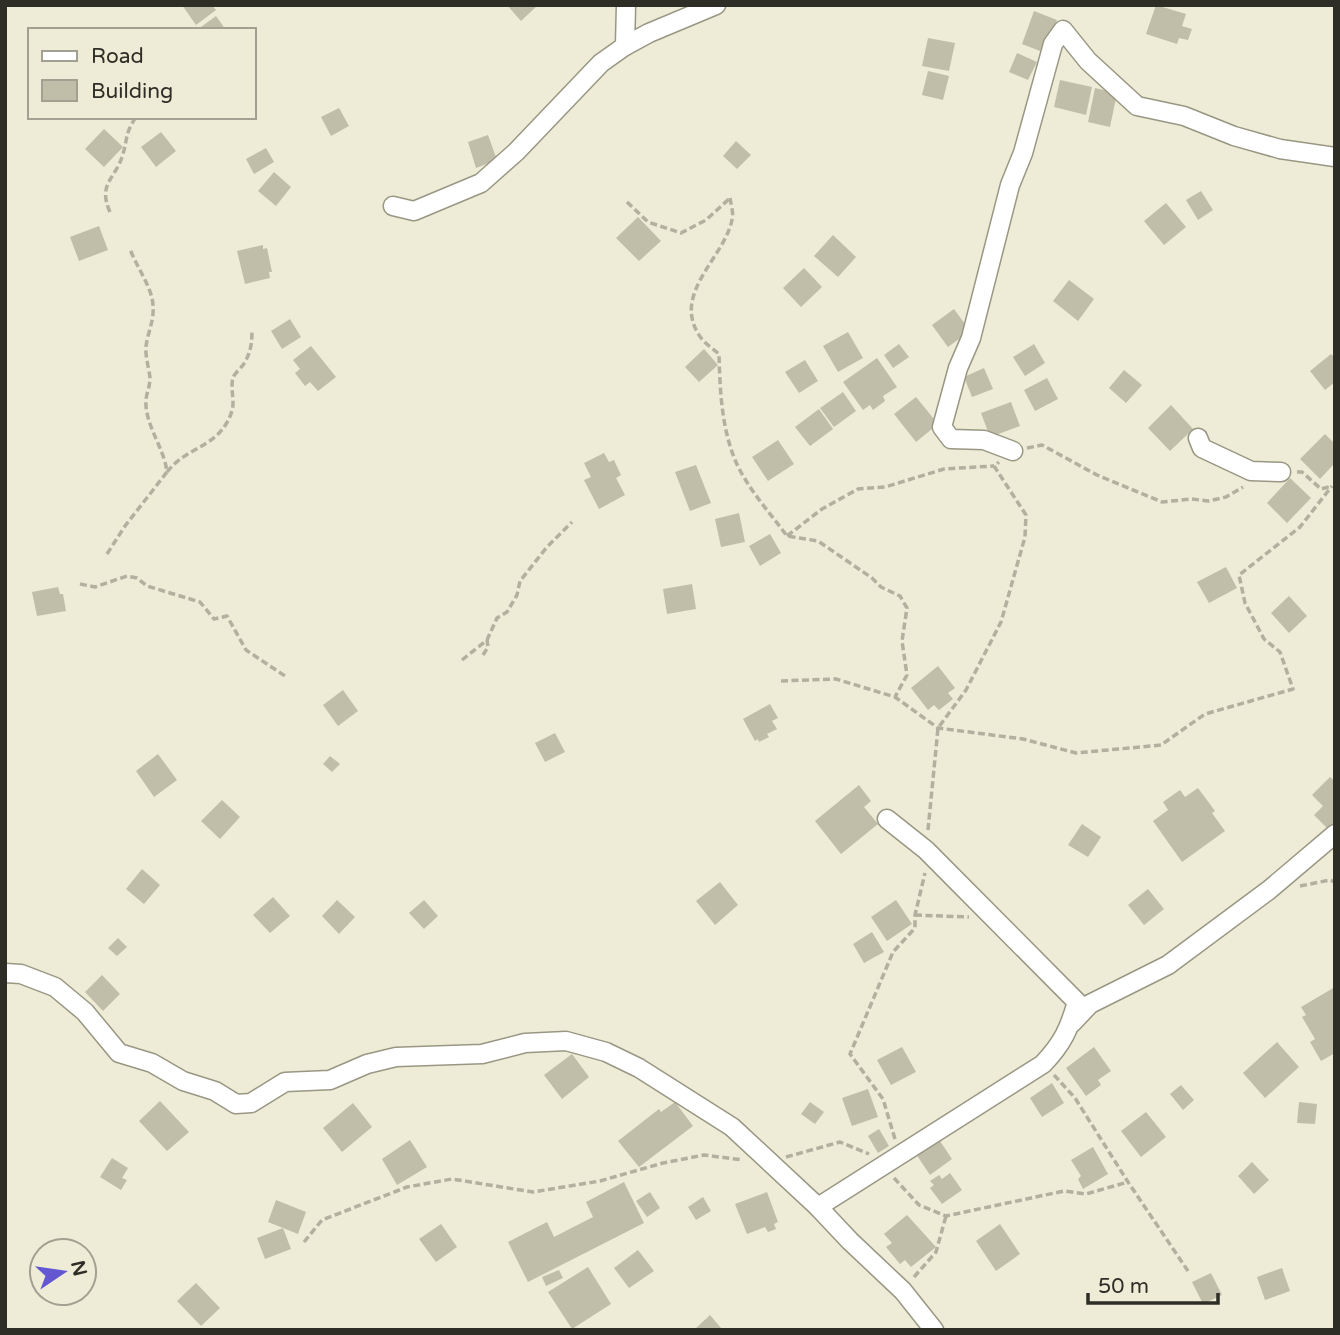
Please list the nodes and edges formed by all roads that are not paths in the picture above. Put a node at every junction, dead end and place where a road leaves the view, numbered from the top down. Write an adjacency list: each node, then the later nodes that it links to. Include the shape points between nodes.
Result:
1 (626, 5): 3 (street)
2 (716, 5): 3 (street)
3 (625, 46): 5 (street, via 601,63 481,183 414,211)
4 (1335, 157): 7 (street, via 1280,149 1137,106 1088,61 1063,30 1053,44 1010,185 971,338 942,427 951,439 984,440)
5 (393, 206)
6 (1198, 438): 8 (street, via 1202,448 1251,471)
7 (1013, 451)
8 (1281, 472)
9 (887, 819): 12 (street, via 928,852 1077,1002)
10 (1335, 834): 12 (street, via 1168,965 1090,1004)
11 (5, 974): 13 (street, via 20,974 55,987 85,1012 120,1053 152,1063 236,1104 251,1103 285,1082 330,1080 396,1057 482,1054 525,1043 566,1041 606,1052 732,1128)
12 (1070, 1026): 13 (street, via 1043,1064)
13 (818, 1206): 14 (street, via 904,1291)
14 (934, 1330)

